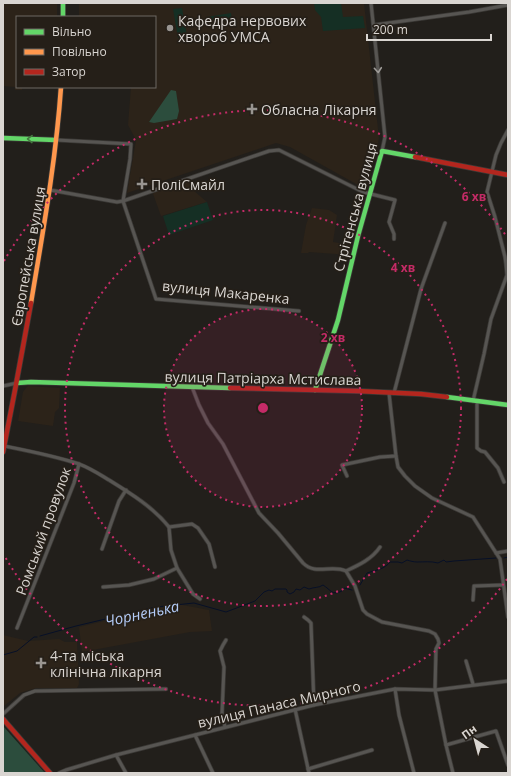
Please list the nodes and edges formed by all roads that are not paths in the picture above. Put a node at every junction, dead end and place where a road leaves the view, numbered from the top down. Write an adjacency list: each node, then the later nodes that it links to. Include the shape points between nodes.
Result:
1 (63, 3): 4 (main road)
2 (371, 3): 5 (street, Стрітенська вулиця)
3 (508, 5): 5 (street)
4 (63, 16)
5 (374, 25): 10 (street, Стрітенська вулиця, one-way to 10, via 386,137)
6 (61, 88): 9 (main road, Європейська вулиця)
7 (508, 130): 11 (street, via 496,155)
8 (3, 138): 9 (main road, one-way to 8)
9 (56, 140): 13 (main road, Європейська вулиця); 15 (street, via 131,144)
10 (382, 151): 11 (main road); 14 (main road, Стрітенська вулиця)
11 (492, 172): 12 (main road); 24 (street, via 488,192 505,257 506,275 491,319)
12 (508, 175)
13 (50, 190): 15 (street, via 117,202); 19 (main road, Європейська вулиця)
14 (370, 193): 15 (street, via 362,192 274,150); 17 (street, via 395,200 389,222); 22 (main road, Стрітенська вулиця, via 338,320)
15 (123, 200): 18 (street, вулиця Макаренка, via 156,299)
16 (445, 223): 23 (street, via 421,289)
17 (394, 239)
18 (299, 311)
19 (17, 384): 20 (street); 21 (main road, вулиця Патріарха Мстислава, via 31,382); 26 (main road, Європейська вулиця)
20 (3, 386)
21 (192, 387): 22 (main road, вулиця Патріарха Мстислава); 40 (street, via 208,423 223,444 262,516 307,567)
22 (315, 390): 23 (main road, вулиця Патріарха Мстислава)
23 (392, 393): 24 (main road, вулиця Патріарха Мстислава); 28 (street)
24 (475, 401): 25 (main road, вулиця Патріарха Мстислава); 31 (street, via 477,448 485,452 498,468)
25 (508, 405)
26 (4, 446): 27 (main road, Європейська вулиця); 29 (street)
27 (3, 452)
28 (396, 456): 30 (street, via 342,465); 37 (street, via 398,467 415,486 432,498 473,517)
29 (79, 464): 32 (street); 47 (street, Ромський провулок, via 74,483)
30 (347, 476)
31 (504, 482)
32 (126, 490): 33 (street, via 150,508); 35 (street, via 119,501)
33 (169, 527): 38 (street, via 192,524 198,528 209,544); 39 (street, via 171,550)
34 (380, 547): 40 (street, via 364,562)
35 (102, 549)
36 (508, 551): 37 (street)
37 (496, 553): 41 (street, via 500,559)
38 (215, 567)
39 (177, 568): 42 (street, via 154,579 129,585); 43 (street, via 193,594)
40 (346, 571): 54 (street, via 367,614 382,622 436,634 439,643 436,650)
41 (503, 585): 44 (street, via 474,586); 46 (street)
42 (103, 587)
43 (200, 599)
44 (473, 600)
45 (304, 617): 55 (street, via 311,623)
46 (508, 617)
47 (17, 628)
48 (226, 640): 59 (street, via 220,652 224,667 222,714)
49 (466, 661): 51 (street)
50 (508, 681): 51 (street, вулиця Панаса Мирного)
51 (473, 684): 54 (street, вулиця Панаса Мирного)
52 (166, 689): 57 (street, via 36,691 24,695)
53 (395, 689): 54 (street, вулиця Панаса Мирного); 55 (street, вулиця Панаса Мирного); 71 (street, via 398,715)
54 (435, 690): 61 (street)
55 (314, 705): 56 (street, вулиця Панаса Мирного)
56 (295, 709): 59 (street, вулиця Панаса Мирного); 65 (street)
57 (3, 714)
58 (3, 718): 66 (main road)
59 (225, 727): 60 (street, вулиця Панаса Мирного)
60 (195, 735): 63 (street, вулиця Панаса Мирного); 69 (street)
61 (446, 745): 64 (street, via 496,731); 72 (street)
62 (372, 750): 65 (street)
63 (116, 755): 67 (street, вулиця Панаса Мирного); 68 (street)
64 (508, 766)
65 (308, 768): 70 (street)
66 (50, 773)
67 (59, 773)
68 (126, 773)
69 (213, 773)
70 (309, 773)
71 (414, 773)
72 (453, 773)

